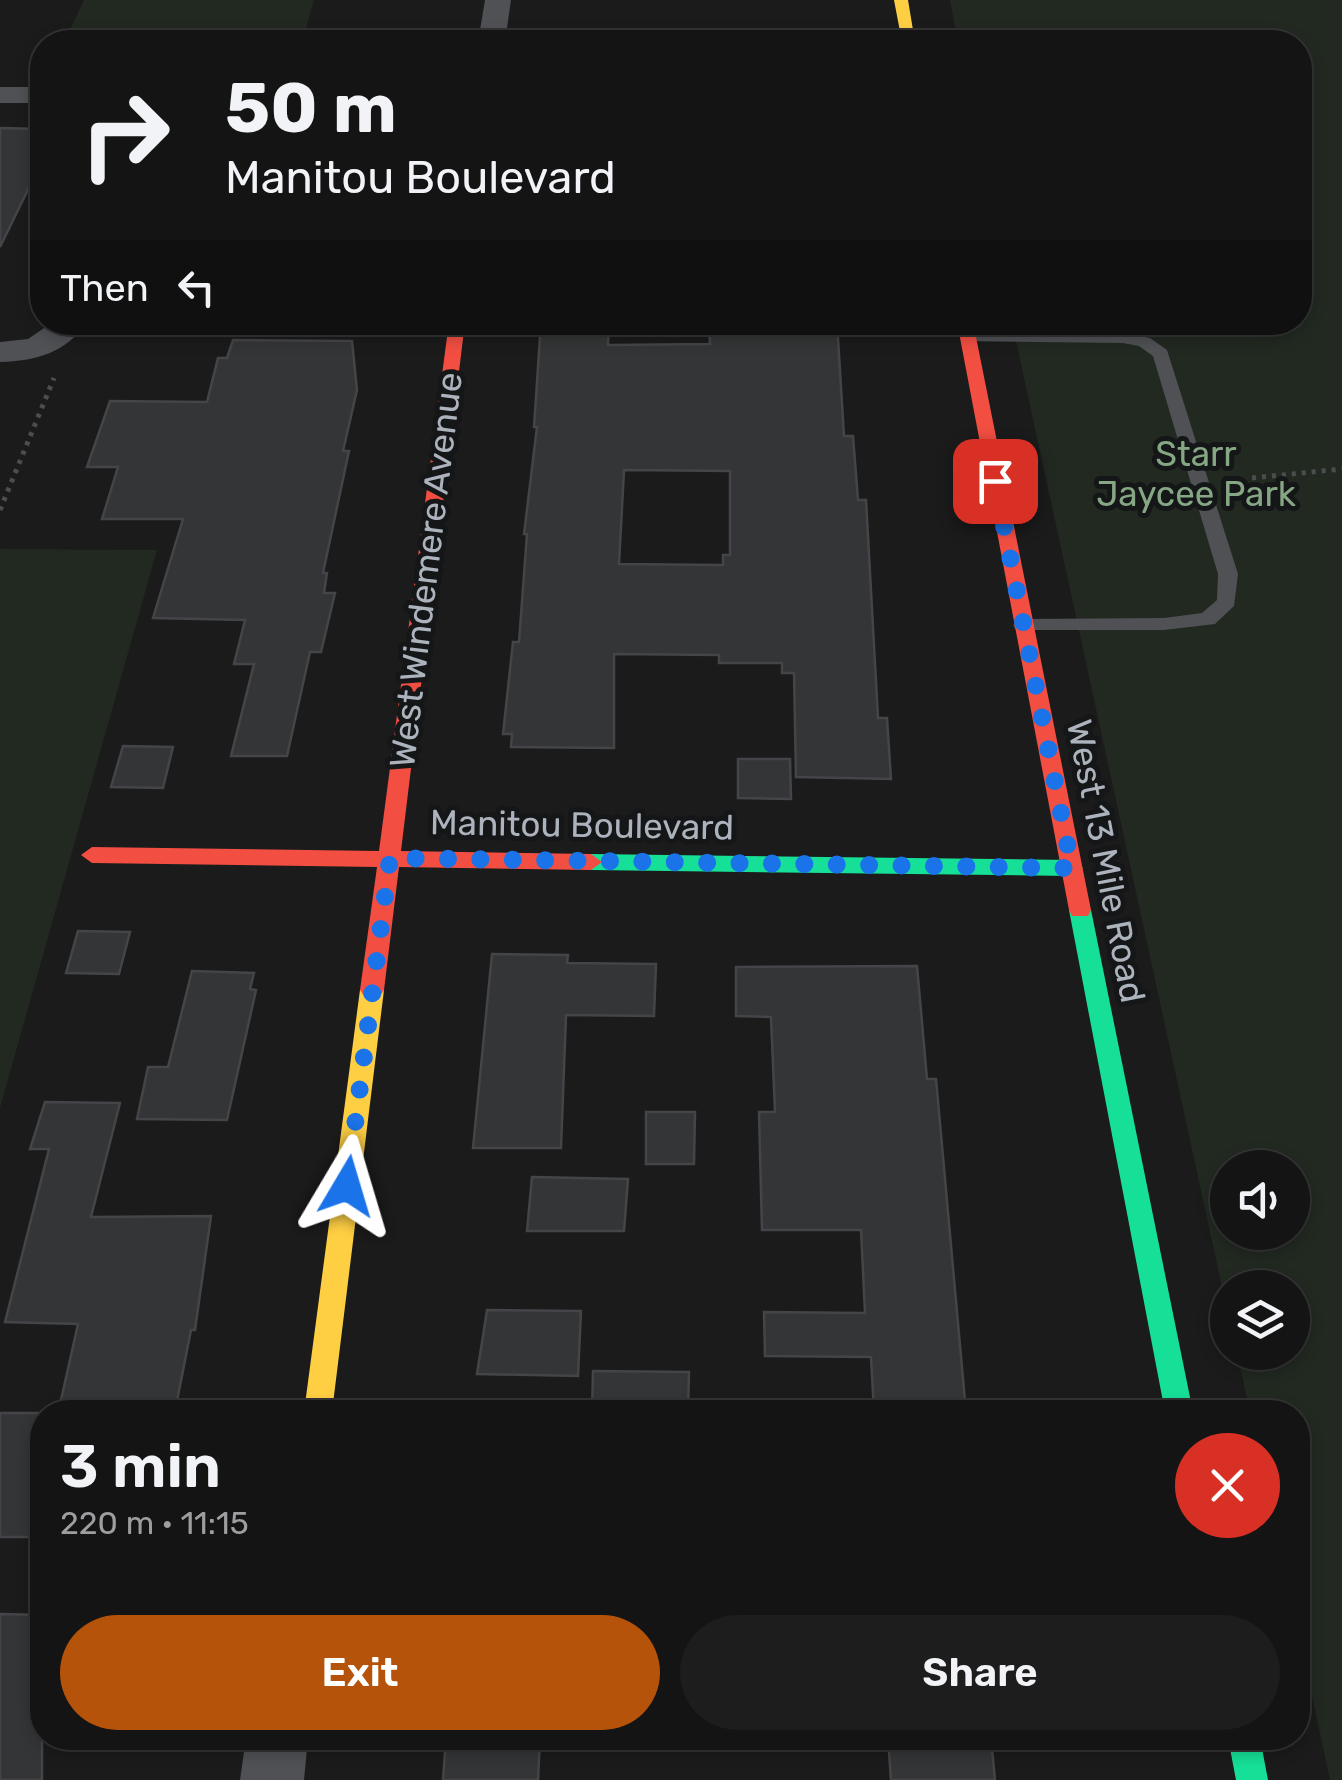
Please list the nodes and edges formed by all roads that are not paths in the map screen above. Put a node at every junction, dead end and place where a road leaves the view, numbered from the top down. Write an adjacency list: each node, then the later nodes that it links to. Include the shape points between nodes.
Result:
1 (498, 0): 3 (street)
2 (900, 0): 4 (street)
3 (494, 30)
4 (906, 30)
5 (0, 95): 6 (street)
6 (30, 95)
7 (455, 335): 14 (street, West Windemere Avenue)
8 (967, 335): 12 (street, West 13 Mile Road)
9 (1064, 335): 12 (lane, via 1144,342 1160,354 1228,574 1227,602 1208,618 1164,624)
10 (60, 343): 11 (street)
11 (0, 352)
12 (1023, 625): 15 (street, West 13 Mile Road)
13 (92, 854): 14 (street, Manitou Boulevard)
14 (390, 858): 15 (street, Manitou Boulevard); 16 (street, West Windemere Avenue)
15 (1072, 868): 17 (street, West 13 Mile Road)
16 (320, 1400)
17 (1178, 1400)
18 (276, 1750): 20 (street)
19 (1246, 1750): 21 (street)
20 (272, 1780)
21 (1252, 1780)

